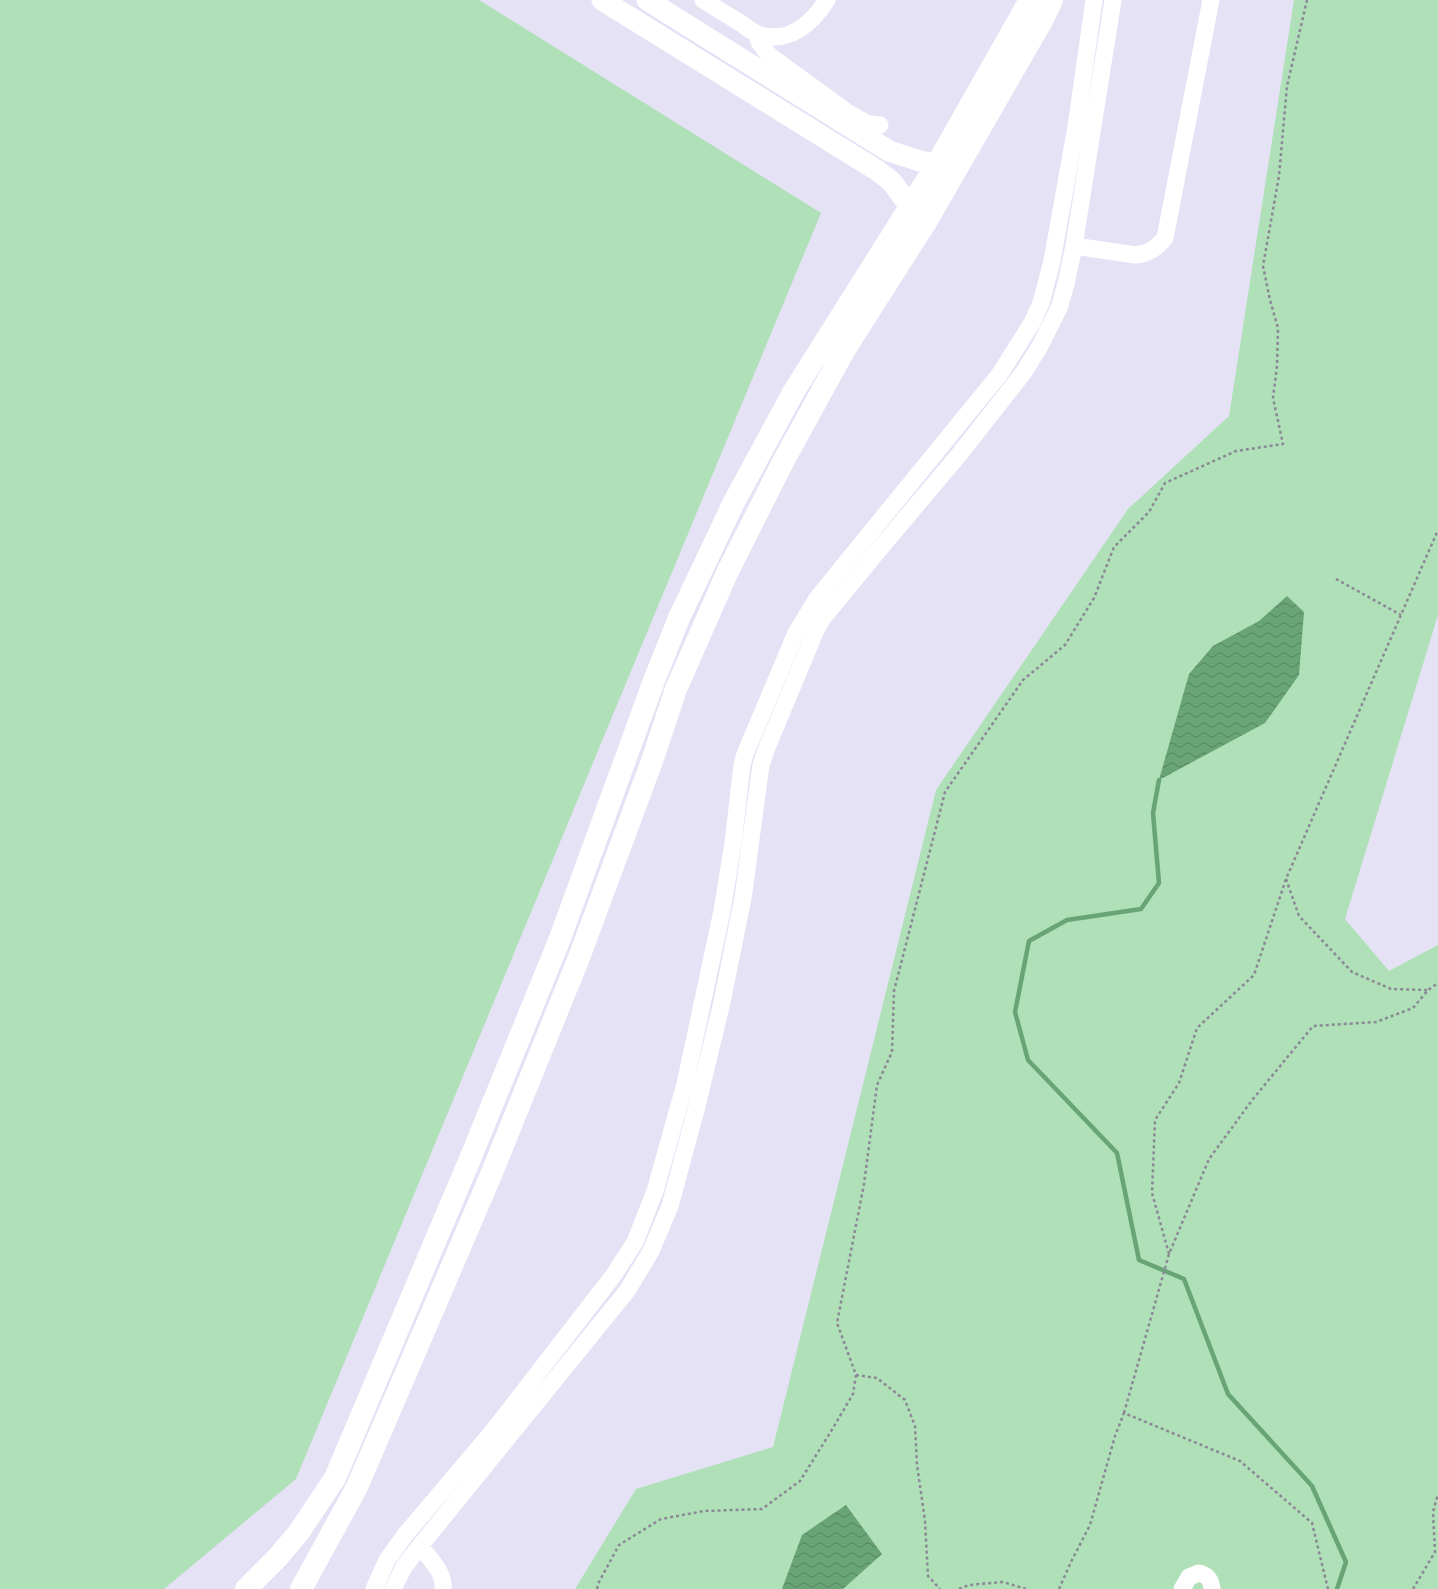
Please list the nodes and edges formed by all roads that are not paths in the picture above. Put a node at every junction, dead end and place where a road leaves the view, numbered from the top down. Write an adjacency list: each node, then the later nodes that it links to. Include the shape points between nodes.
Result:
1 (602, 0): 15 (street, via 878,171 892,182)
2 (647, 0): 14 (street, via 884,148 905,157)
3 (703, 0): 10 (street)
4 (827, 0): 10 (street, via 809,24 797,31 777,36)
5 (1030, 0): 14 (main road)
6 (1052, 0): 22 (main road, via 926,222 845,349 784,460 728,573 676,689 580,955 491,1175 357,1487)
7 (1094, 0): 11 (street)
8 (1113, 0): 12 (street)
9 (1211, 0): 16 (street, via 1164,238 1157,248 1142,255)
10 (757, 34): 13 (street, via 768,55 850,114 868,124)
11 (1078, 111): 12 (street); 17 (street, via 1052,261 1032,323 999,375 805,616 745,754)
12 (1096, 112): 16 (street)
13 (880, 125)
14 (936, 164): 15 (main road)
15 (910, 207): 21 (main road, via 827,337 763,446 682,612 655,678 560,941 335,1478 299,1532)
16 (1074, 246): 18 (street, via 1059,308 1024,372 958,456 837,600 816,630 761,765)
17 (733, 843): 18 (street); 19 (street, via 722,911 685,1084 645,1219 613,1276)
18 (750, 844): 19 (street, via 743,898 722,1002 697,1106 670,1206 651,1251 627,1291)
19 (499, 1435): 20 (street); 23 (street, via 405,1535 387,1560)
20 (420, 1546): 24 (street, via 404,1567); 25 (street, via 441,1573)
21 (246, 1589)
22 (301, 1589)
23 (374, 1589)
24 (393, 1589)
25 (443, 1589)
26 (1182, 1589): 27 (street, via 1189,1577 1198,1573 1207,1577)
27 (1212, 1589)

